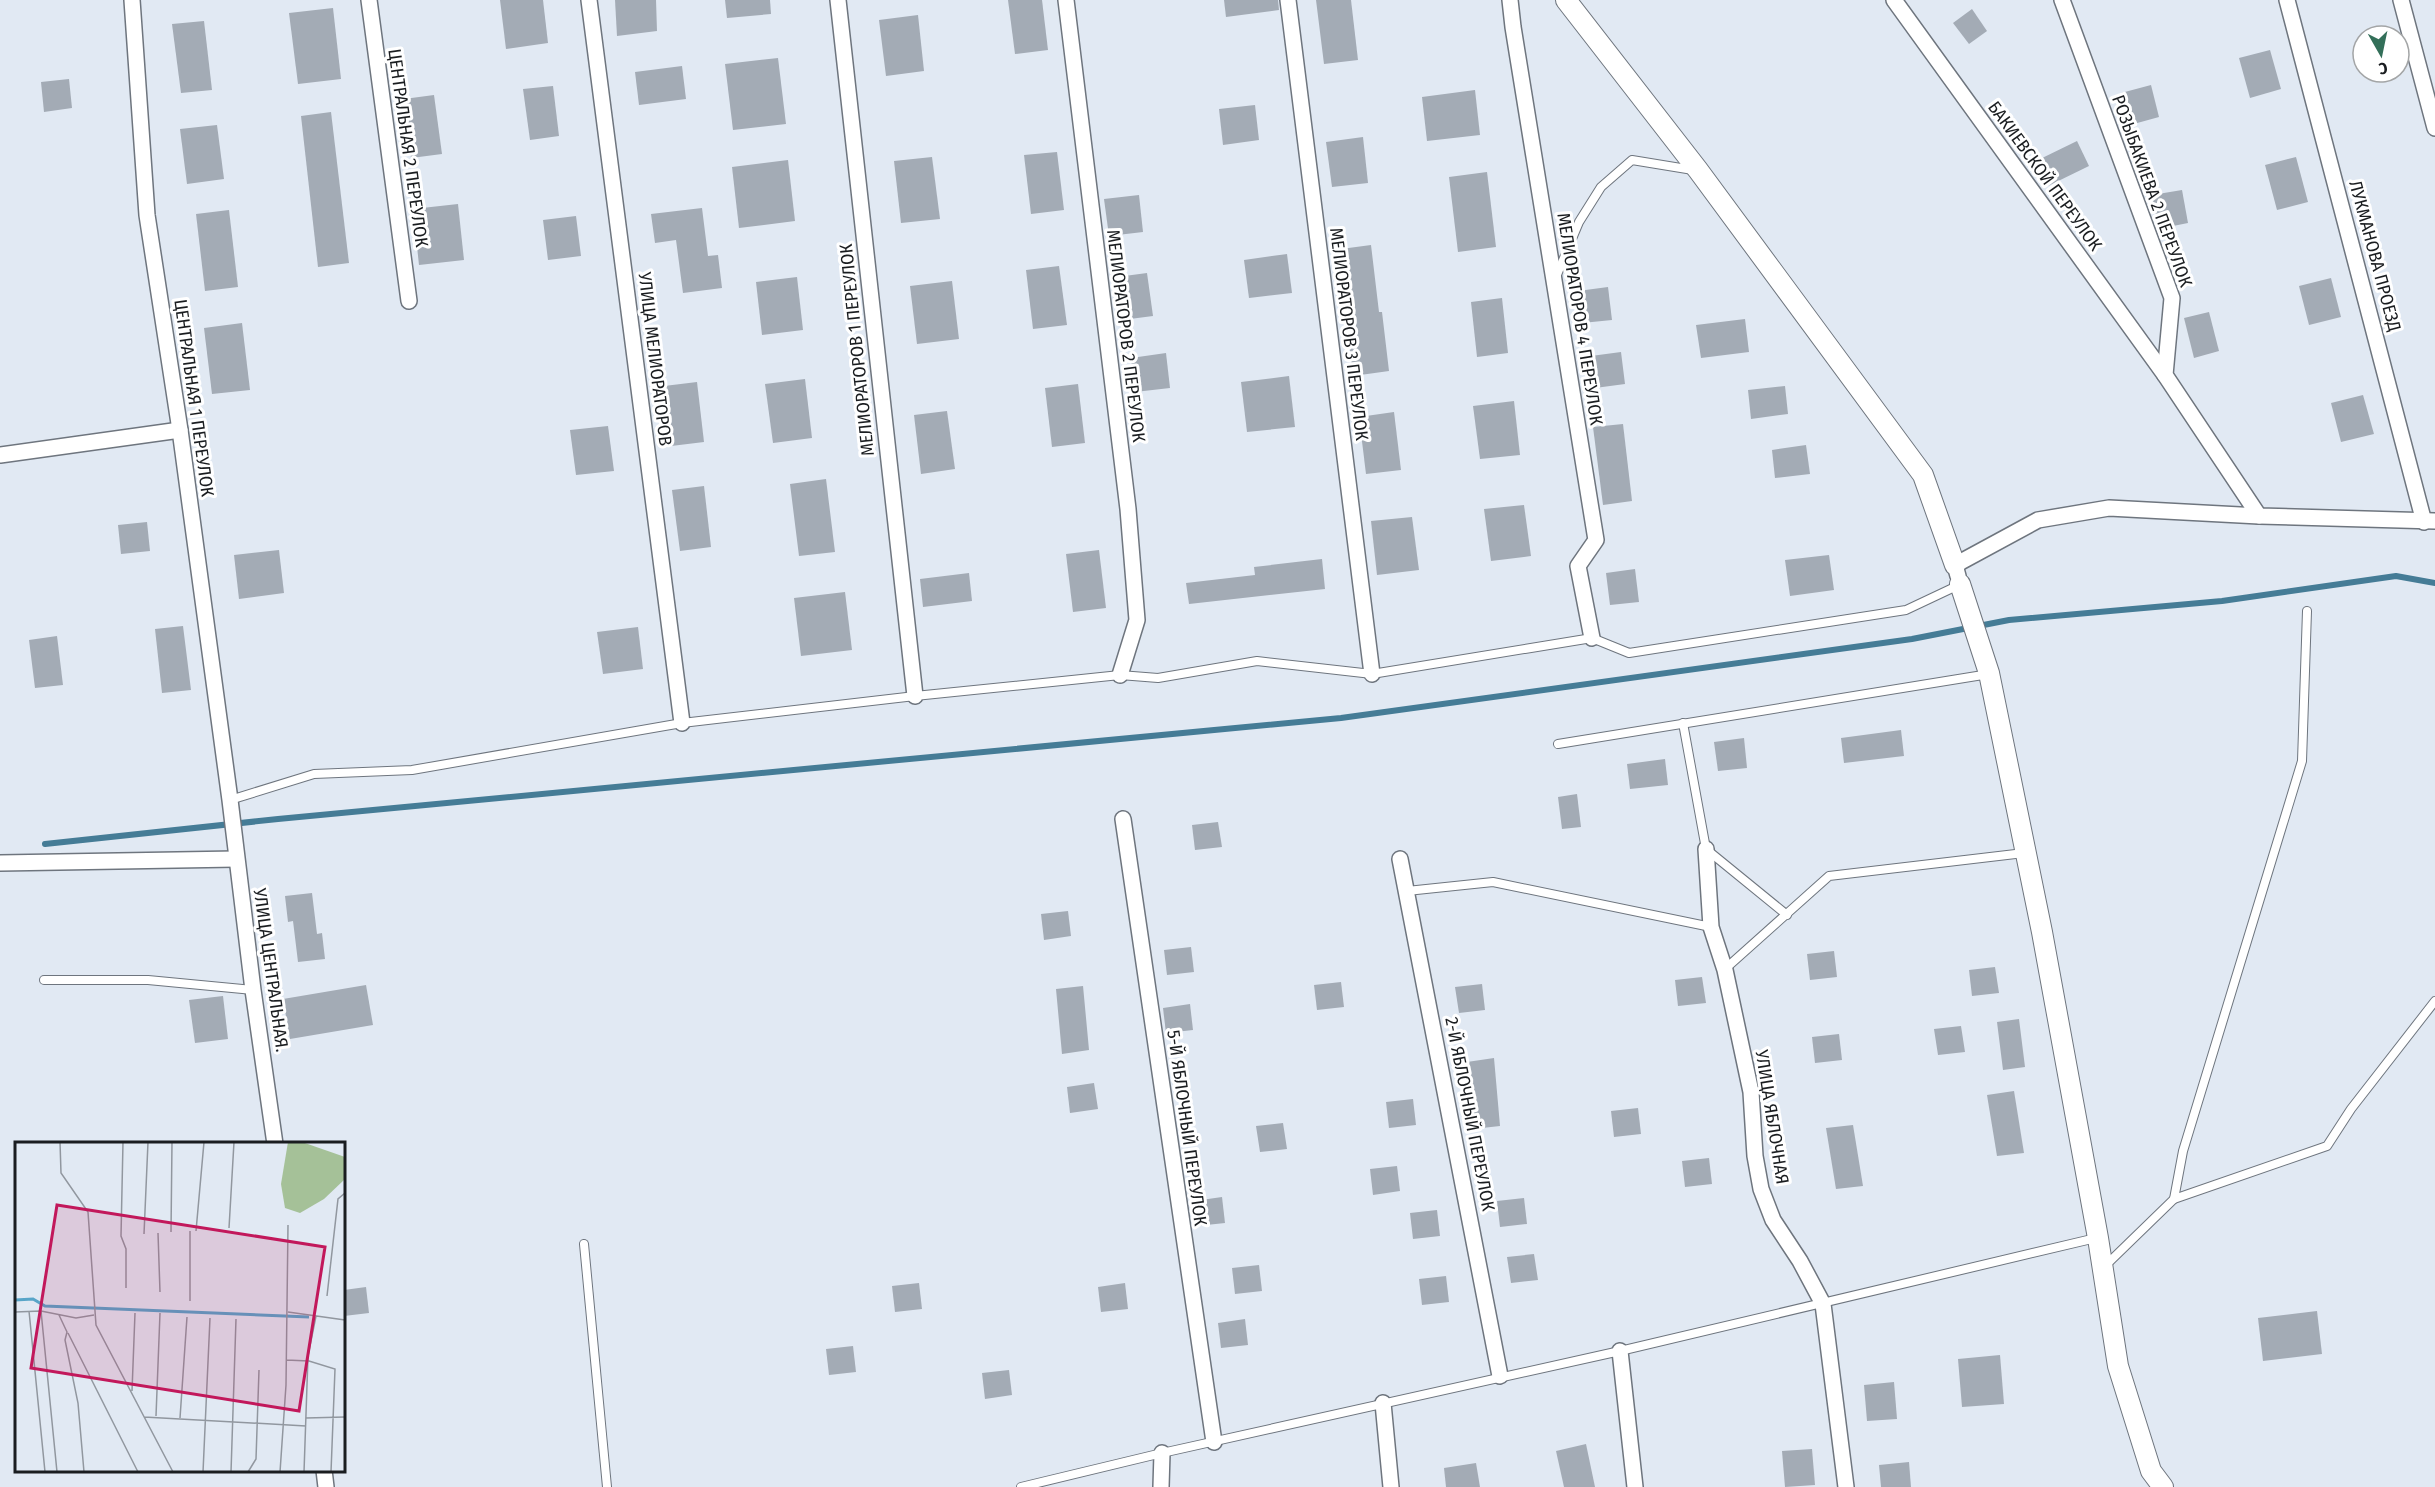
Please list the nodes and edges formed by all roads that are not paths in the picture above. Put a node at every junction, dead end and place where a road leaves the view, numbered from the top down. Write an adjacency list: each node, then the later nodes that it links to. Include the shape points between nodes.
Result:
1 (132, 0): 18 (street, ЦЕНТРАЛЬНАЯ 1 ПЕРЕУЛОК, via 147,215)
2 (369, 0): 16 (street, ЦЕНТРАЛЬНАЯ 2 ПЕРЕУЛОК)
3 (589, 0): 30 (street, УЛИЦА МЕЛИОРАТОРОВ)
4 (838, 0): 29 (street, МЕЛИОРАТОРОВ 1 ПЕРЕУЛОК)
5 (1066, 0): 28 (street, МЕЛИОРАТОРОВ 2 ПЕРЕУЛОК, via 1131,542 1137,620)
6 (1288, 0): 26 (street, МЕЛИОРАТОРОВ 3 ПЕРЕУЛОК)
7 (1510, 0): 15 (street, МЕЛИОРАТОРОВ 4 ПЕРЕУЛОК)
8 (1566, 0): 14 (street)
9 (1894, 0): 17 (street, БАКИЕВСКОЙ ПЕРЕУЛОК)
10 (2062, 0): 17 (street, РОЗЫБАКИЕВА 2 ПЕРЕУЛОК, via 2172,298)
11 (2287, 0): 21 (street, ЛУКМАНОВА ПРОЕЗД)
12 (2401, 0): 13 (street)
13 (2435, 128)
14 (1698, 170): 15 (lane, via 1632,160 1601,187 1579,222); 22 (street, via 1923,475)
15 (1554, 281): 25 (street, МЕЛИОРАТОРОВ 4 ПЕРЕУЛОК, via 1596,540 1578,566)
16 (410, 301)
17 (2165, 375): 20 (street)
18 (180, 430): 19 (street); 33 (street, ЦЕНТРАЛЬНАЯ 1 ПЕРЕУЛОК)
19 (0, 455)
20 (2259, 516): 21 (street); 22 (street, via 2109,507 2038,520)
21 (2430, 521)
22 (1955, 565): 23 (street)
23 (1960, 584): 25 (lane, via 1906,610 1629,652); 27 (street)
24 (2307, 611): 48 (lane, via 2301,761 2183,1151)
25 (1592, 638): 26 (lane)
26 (1372, 674): 28 (lane, via 1257,662 1158,678)
27 (1989, 674): 31 (lane); 36 (street)
28 (1120, 675): 29 (lane)
29 (915, 696): 30 (lane)
30 (682, 723): 33 (lane, via 412,770 314,774)
31 (1683, 723): 32 (lane); 35 (lane)
32 (1558, 744)
33 (230, 800): 37 (street, УЛИЦА ЦЕНТРАЛЬНАЯ.)
34 (1123, 819): 56 (street, 5-Й ЯБЛОЧНЫЙ ПЕРЕУЛОК)
35 (1706, 849): 41 (lane); 42 (street, УЛИЦА ЯБЛОЧНАЯ)
36 (2026, 853): 41 (lane, via 1829,876); 49 (street)
37 (236, 859): 39 (street); 45 (street, УЛИЦА ЦЕНТРАЛЬНАЯ.)
38 (1400, 859): 40 (street, 2-Й ЯБЛОЧНЫЙ ПЕРЕУЛОК)
39 (0, 863)
40 (1407, 891): 42 (lane, via 1493,882); 54 (street, 2-Й ЯБЛОЧНЫЙ ПЕРЕУЛОК)
41 (1786, 915): 43 (lane)
42 (1711, 927): 43 (street, УЛИЦА ЯБЛОЧНАЯ)
43 (1725, 970): 52 (street, УЛИЦА ЯБЛОЧНАЯ, via 1751,1092 1761,1188 1773,1220)
44 (44, 980): 45 (lane, via 148,980)
45 (253, 990): 47 (street, УЛИЦА ЦЕНТРАЛЬНАЯ.)
46 (2435, 1001): 48 (lane, via 2350,1109 2327,1146)
47 (275, 1142)
48 (2174, 1199): 51 (lane)
49 (2098, 1238): 51 (street); 52 (lane)
50 (584, 1244): 60 (lane)
51 (2103, 1268): 66 (street, via 2118,1366 2151,1471)
52 (1823, 1304): 53 (lane); 65 (street, УЛИЦА ЯБЛОЧНАЯ)
53 (1620, 1351): 54 (lane); 64 (street)
54 (1500, 1376): 55 (lane)
55 (1383, 1403): 56 (lane); 63 (street)
56 (1214, 1442): 57 (lane)
57 (1161, 1453): 61 (lane); 62 (street)
58 (324, 1472): 59 (street)
59 (326, 1487)
60 (607, 1487)
61 (1021, 1487)
62 (1161, 1487)
63 (1391, 1487)
64 (1635, 1487)
65 (1846, 1487)
66 (2163, 1487)

